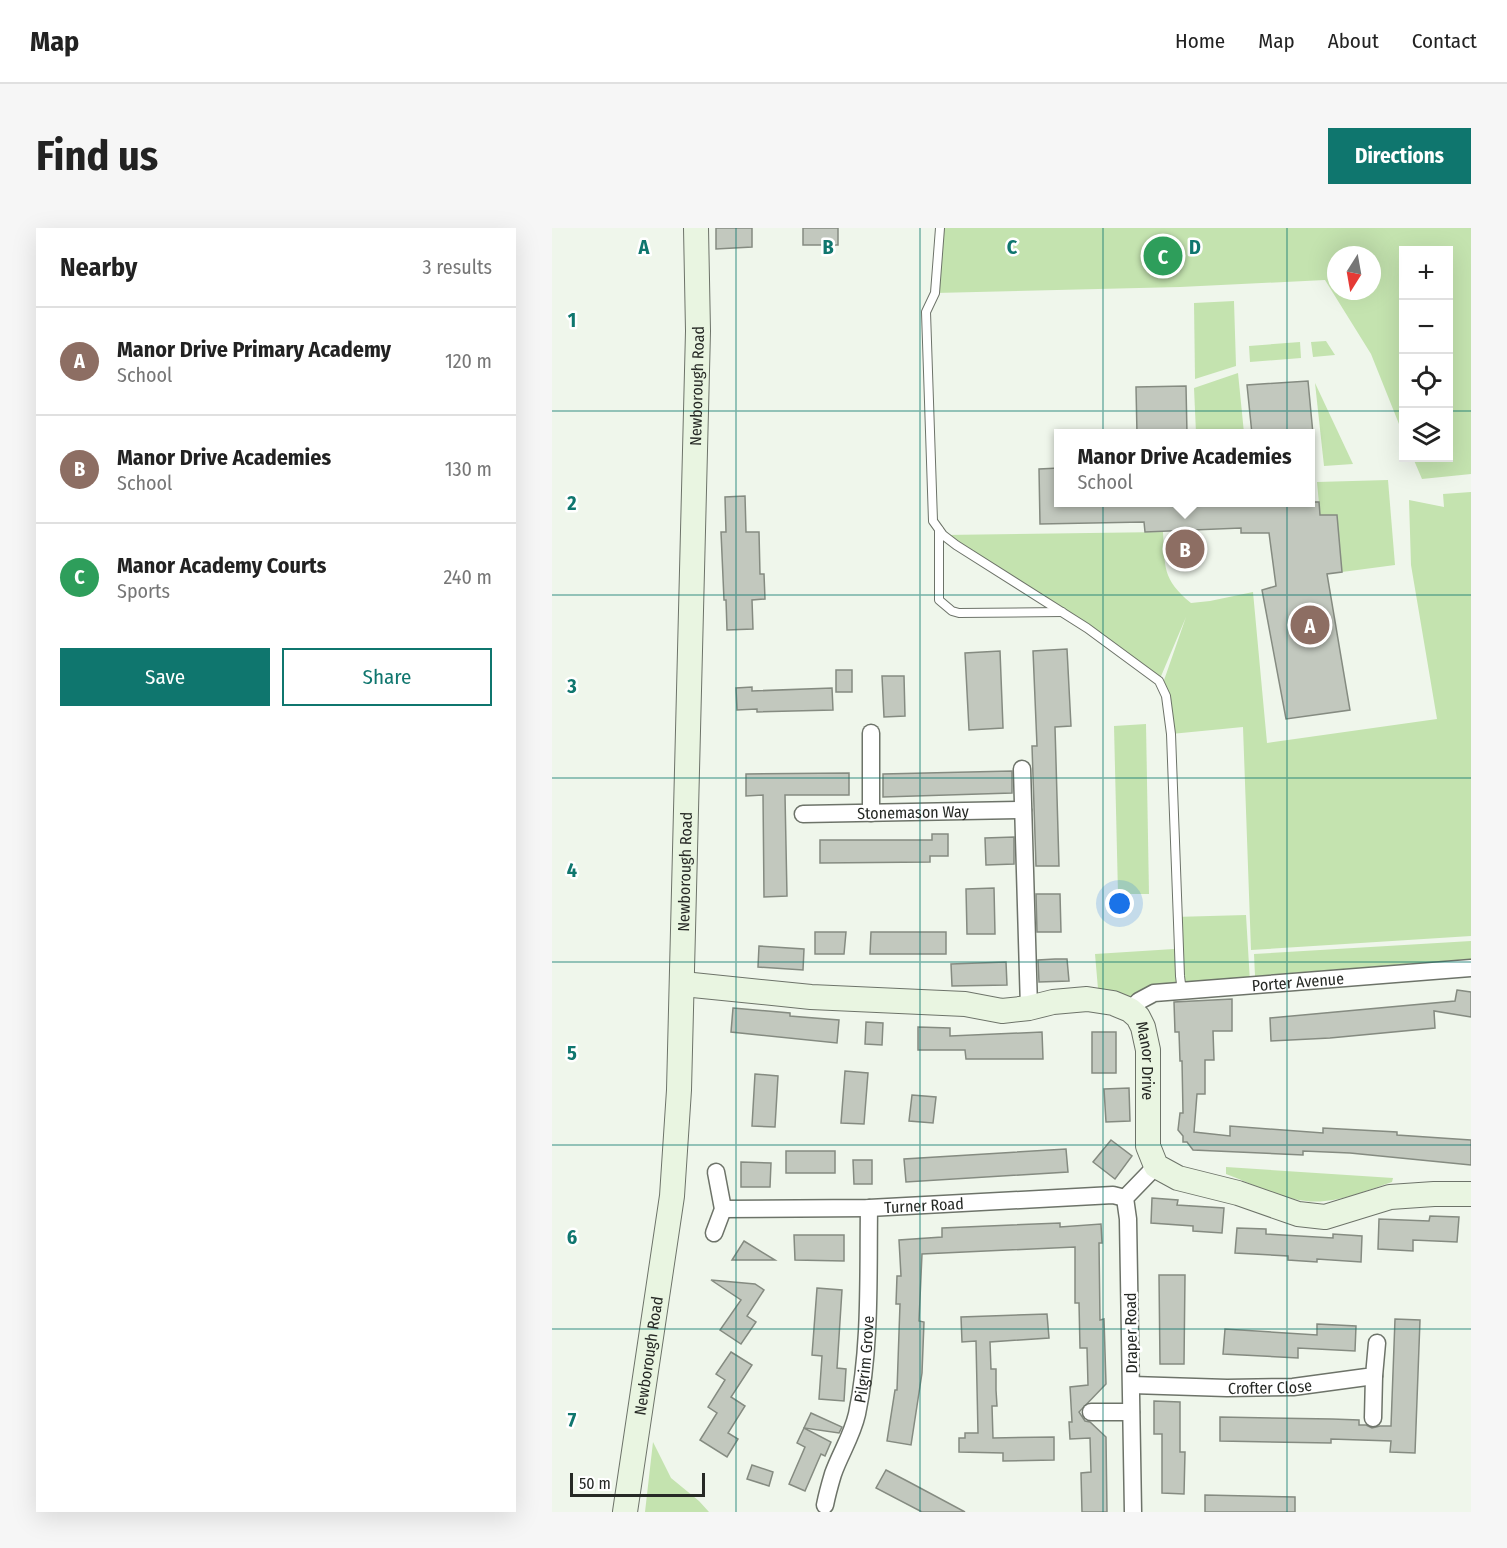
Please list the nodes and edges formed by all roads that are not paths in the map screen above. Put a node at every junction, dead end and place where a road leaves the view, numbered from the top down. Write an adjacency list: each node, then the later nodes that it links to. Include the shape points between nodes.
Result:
1 (696, 228): 11 (street, Newborough Road, via 698,343)
2 (939, 228): 3 (lane, via 935,293 926,312 933,521)
3 (939, 529): 4 (lane, via 956,545); 4 (lane, via 939,600 952,611)
4 (1062, 612): 12 (lane, via 1152,675 1166,696 1172,751)
5 (871, 733): 8 (street)
6 (1022, 770): 7 (street)
7 (1023, 810): 8 (street, Stonemason Way); 13 (street)
8 (871, 813): 9 (street, Stonemason Way)
9 (803, 814)
10 (1471, 968): 12 (street, Porter Avenue)
11 (683, 984): 13 (street, Manor Drive, via 811,997 965,1004 1002,1011); 29 (street, Newborough Road, via 672,1196)
12 (1180, 986): 14 (street, Porter Avenue, via 1154,993)
13 (1029, 1008): 14 (street, Manor Drive, via 1087,999)
14 (1130, 1010): 15 (street, Manor Drive, via 1138,1017 1147,1043 1148,1146)
15 (1156, 1166): 17 (street, via 1178,1178 1298,1214 1325,1217 1390,1197); 18 (street)
16 (716, 1172): 20 (street)
17 (1471, 1194)
18 (1125, 1198): 19 (street, Turner Road, via 1113,1195); 24 (street, Draper Road)
19 (868, 1208): 20 (street, Turner Road); 28 (street, Pilgrim Grove, via 868,1326 862,1382 847,1445 833,1473)
20 (723, 1209): 21 (street)
21 (714, 1233)
22 (1377, 1343): 23 (street)
23 (1374, 1376): 24 (street, Crofter Close, via 1293,1387); 27 (street)
24 (1132, 1385): 26 (street, Draper Road)
25 (1091, 1412): 26 (street)
26 (1131, 1412): 30 (street, Draper Road)
27 (1373, 1418)
28 (825, 1505)
29 (625, 1512)
30 (1134, 1512)

